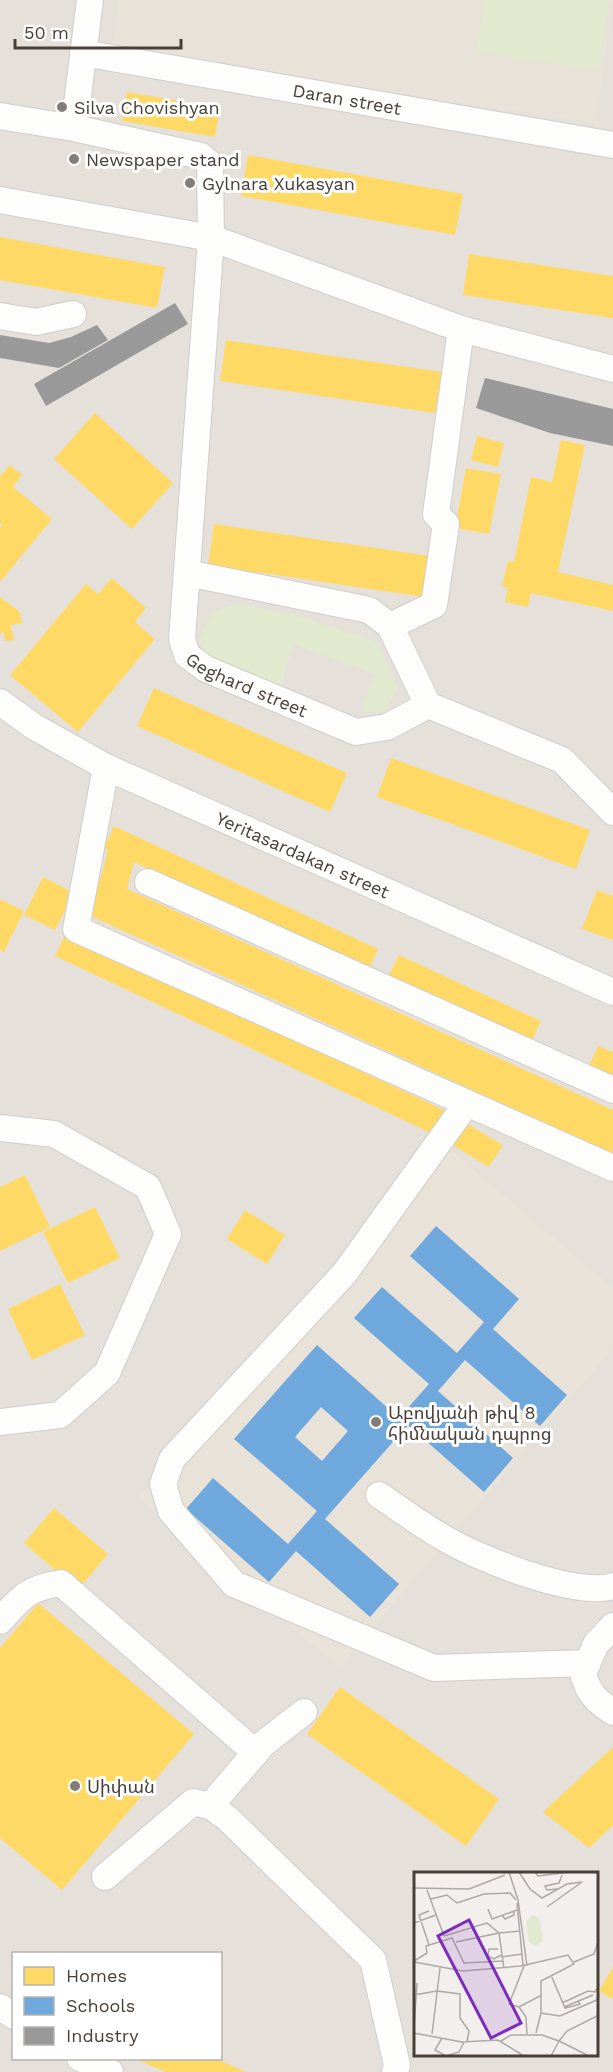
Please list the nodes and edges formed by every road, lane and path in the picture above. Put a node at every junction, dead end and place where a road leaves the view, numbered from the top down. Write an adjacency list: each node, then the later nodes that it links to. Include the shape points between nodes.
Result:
1 (90, 0): 2 (street)
2 (83, 53): 4 (street); 5 (street, Daran street)
3 (0, 116): 4 (street)
4 (74, 128): 7 (street, Geghard street, via 201,156 210,165)
5 (613, 145)
6 (0, 200): 7 (street)
7 (211, 238): 10 (street); 12 (street, Geghard street)
8 (73, 314): 9 (street, via 36,322)
9 (0, 316)
10 (461, 329): 11 (street); 13 (street, via 436,514 446,524 434,605)
11 (613, 369)
12 (187, 573): 13 (street, via 369,610); 15 (street, Geghard street, via 182,639 187,655 206,669 356,732 387,727)
13 (390, 626): 15 (street)
14 (0, 702): 16 (street, Yeritasardakan street, via 33,726)
15 (428, 705): 17 (street, via 562,760)
16 (106, 767): 19 (street, Yeritasardakan street); 21 (street, via 76,929)
17 (613, 812)
18 (148, 882): 20 (street)
19 (613, 992)
20 (613, 1090)
21 (467, 1103): 23 (street); 29 (street, via 344,1274 172,1459 163,1484 171,1511 234,1584 305,1615 434,1668)
22 (0, 1128): 24 (street, via 54,1134 148,1186 168,1234 107,1373 60,1415)
23 (613, 1168)
24 (0, 1422)
25 (379, 1495): 26 (street, via 446,1540 543,1581 602,1589)
26 (613, 1586)
27 (0, 1621): 32 (street, via 22,1595 41,1586 61,1583)
28 (613, 1626): 29 (street, via 597,1644)
29 (588, 1663): 31 (street, via 583,1673 588,1691)
30 (304, 1712): 32 (street)
31 (613, 1712)
32 (256, 1753): 33 (street)
33 (210, 1806): 34 (street, via 193,1802); 37 (street, via 373,1960 397,2066)
34 (105, 1877)
35 (84, 2060): 36 (street)
36 (110, 2072)
37 (395, 2072)

